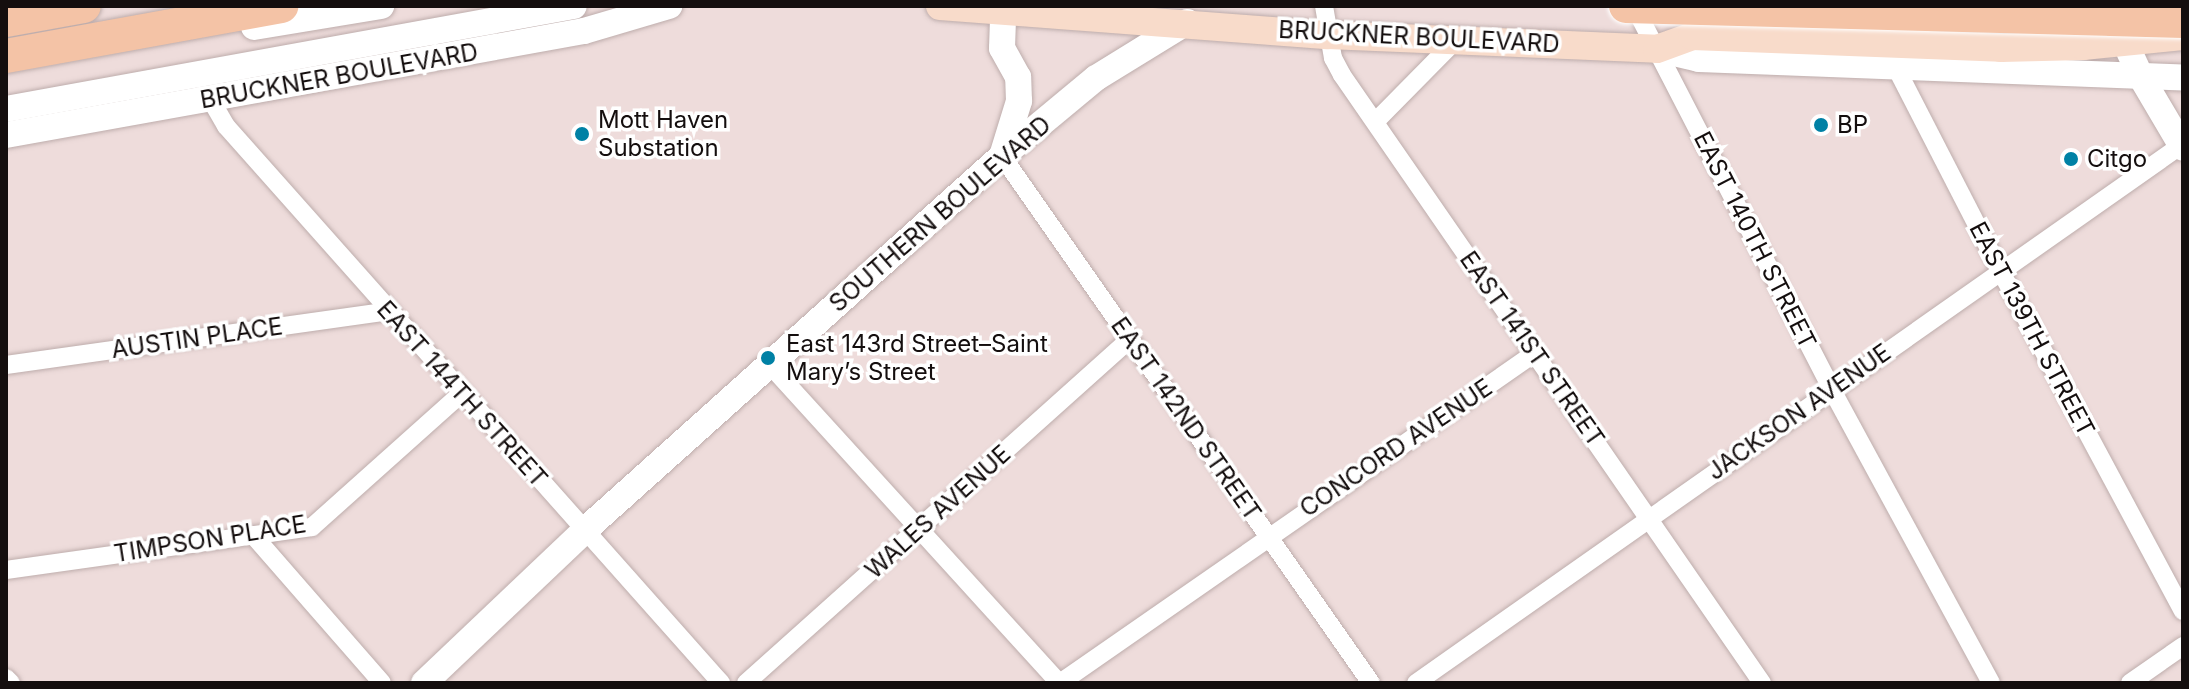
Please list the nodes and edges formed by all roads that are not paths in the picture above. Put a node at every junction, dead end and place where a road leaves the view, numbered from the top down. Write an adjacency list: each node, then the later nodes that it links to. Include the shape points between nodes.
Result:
1 (84, 6): 13 (highway)
2 (194, 6): 19 (main road)
3 (282, 6): 24 (highway)
4 (381, 6): 25 (main road)
5 (574, 6): 29 (main road, BRUCKNER BOULEVARD)
6 (669, 6): 28 (main road, BRUCKNER BOULEVARD, via 584,31)
7 (940, 6): 12 (main road, BRUCKNER BOULEVARD)
8 (1324, 6): 16 (street, EAST 141ST STREET)
9 (1626, 6): 21 (highway, bridge)
10 (1634, 6): 23 (street, EAST 140TH STREET)
11 (2107, 6): 18 (main road)
12 (1006, 8): 15 (main road, BRUCKNER BOULEVARD); 33 (main road, via 1002,48 1018,77 1019,101)
13 (6, 20)
14 (2183, 21): 21 (highway, bridge)
15 (1187, 22): 16 (main road, BRUCKNER BOULEVARD); 33 (main road, SOUTHERN BOULEVARD, via 1096,78)
16 (1328, 35): 20 (main road, BRUCKNER BOULEVARD); 30 (street, EAST 141ST STREET, via 1337,68)
17 (2183, 36): 18 (main road, BRUCKNER BOULEVARD)
18 (2124, 40): 21 (main road, BRUCKNER BOULEVARD, via 2001,48); 26 (main road)
19 (6, 41)
20 (1454, 42): 23 (main road, BRUCKNER BOULEVARD); 30 (street)
21 (1892, 42): 22 (highway, bridge); 23 (main road, BRUCKNER BOULEVARD, via 1692,36); 26 (main road, BRUCKNER BOULEVARD); 34 (street, EAST 139TH STREET)
22 (2183, 45)
23 (1657, 49): 40 (street, EAST 140TH STREET)
24 (6, 56)
25 (6, 71)
26 (2141, 77): 27 (main road, BRUCKNER BOULEVARD); 32 (main road)
27 (2183, 78)
28 (211, 100): 31 (main road, BRUCKNER BOULEVARD); 35 (street, EAST 144TH STREET, via 226,126)
29 (6, 109)
30 (1376, 121): 37 (street, EAST 141ST STREET)
31 (6, 135)
32 (2182, 145): 34 (street, JACKSON AVENUE)
33 (1002, 156): 36 (street, EAST 142ND STREET); 38 (main road, SOUTHERN BOULEVARD)
34 (2000, 270): 40 (street, JACKSON AVENUE); 48 (street, EAST 139TH STREET)
35 (389, 311): 39 (street, AUSTIN PLACE); 41 (street, EAST 144TH STREET)
36 (1129, 340): 44 (street, WALES AVENUE); 46 (street, EAST 142ND STREET)
37 (1535, 353): 42 (street, EAST 141ST STREET); 46 (street, CONCORD AVENUE)
38 (769, 364): 43 (main road, SOUTHERN BOULEVARD); 44 (street)
39 (6, 365)
40 (1832, 390): 42 (street, JACKSON AVENUE); 60 (street, EAST 140TH STREET)
41 (462, 393): 43 (street, EAST 144TH STREET); 45 (street, TIMPSON PLACE, via 312,527)
42 (1649, 517): 58 (street, JACKSON AVENUE); 59 (street, EAST 141ST STREET)
43 (585, 530): 53 (main road, SOUTHERN BOULEVARD); 54 (street, EAST 144TH STREET)
44 (919, 531): 55 (street, WALES AVENUE); 56 (street)
45 (253, 535): 47 (street, TIMPSON PLACE); 52 (street)
46 (1269, 535): 56 (street, CONCORD AVENUE); 57 (street, EAST 142ND STREET)
47 (6, 570)
48 (2183, 611)
49 (2183, 646): 61 (street)
50 (6, 678): 51 (street)
51 (11, 683)
52 (382, 683)
53 (424, 683)
54 (721, 683)
55 (746, 683)
56 (1060, 683)
57 (1371, 683)
58 (1416, 683)
59 (1762, 683)
60 (1991, 683)
61 (2130, 683)

